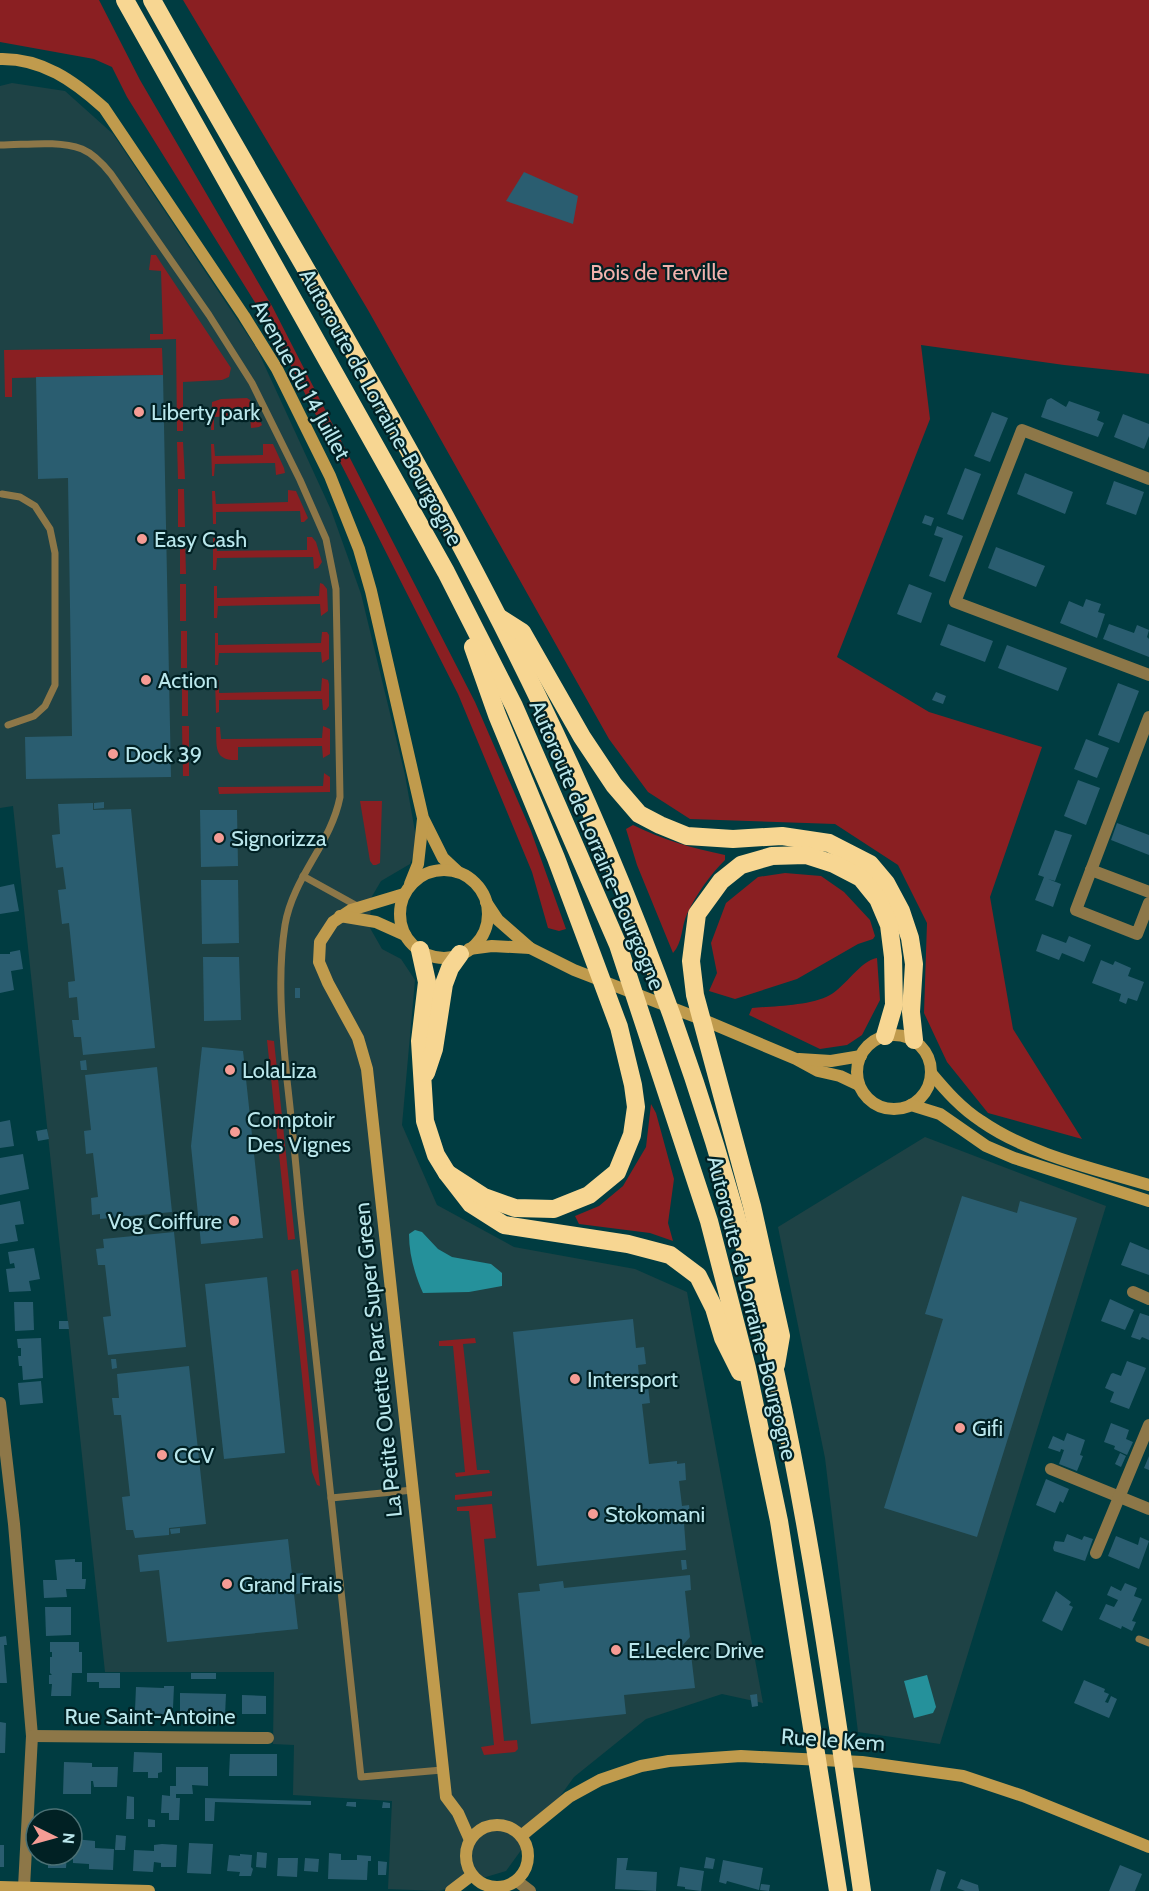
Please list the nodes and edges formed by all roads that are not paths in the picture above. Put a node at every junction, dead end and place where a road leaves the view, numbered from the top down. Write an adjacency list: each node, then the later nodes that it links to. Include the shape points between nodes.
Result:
1 (125, 0): 7 (highway, Autoroute de Lorraine-Bourgogne)
2 (152, 0): 8 (highway, Autoroute de Lorraine-Bourgogne)
3 (0, 59): 12 (main road, Avenue du 14 Juillet, via 48,68 79,85 104,108 277,369 330,477 359,549)
4 (0, 145): 15 (lane, via 59,144 83,149 111,174 252,383 321,526 336,589 340,797 322,846)
5 (1149, 479): 9 (street, via 1022,430 955,602)
6 (2, 494): 11 (lane, via 20,496 35,506 50,529 55,553 55,685 45,706 34,717)
7 (446, 572): 34 (highway, via 497,715 619,1027 636,1107 632,1135 617,1172 589,1195 554,1209 515,1208 494,1201); 41 (highway, Autoroute de Lorraine-Bourgogne, via 514,706 618,945 709,1221)
8 (500, 618): 27 (highway, via 522,632 582,737 639,814 687,836 782,836 829,843 870,864 886,883 910,938); 39 (highway, Autoroute de Lorraine-Bourgogne, via 560,741 642,937 717,1154)
9 (1149, 675)
10 (1148, 724): 13 (street)
11 (8, 726)
12 (423, 818): 14 (main road, Avenue du 14 Juillet, via 444,858); 16 (main road, Avenue du 14 Juillet, via 418,864)
13 (1091, 870): 17 (street); 19 (street, via 1076,910 1137,934)
14 (458, 872): 16 (main road, via 437,870 418,878); 18 (main road, via 475,884)
15 (303, 876): 20 (lane); 46 (lane, via 285,924 282,1029)
16 (407, 890): 20 (main road, La Petite Ouette Parc Super Green); 22 (main road, via 400,915)
17 (1149, 892)
18 (486, 902): 23 (main road, via 498,920); 25 (main road, via 486,923 477,942)
19 (1149, 903)
20 (359, 907): 21 (main road, La Petite Ouette Parc Super Green)
21 (340, 916): 22 (main road, via 376,922); 44 (main road, La Petite Ouette Parc Super Green, via 320,942 319,962 358,1038 367,1069)
22 (405, 935): 24 (main road)
23 (530, 948): 25 (main road, via 492,946); 29 (main road, via 574,970)
24 (420, 950): 25 (main road, via 440,957); 31 (highway, via 427,982 420,1041)
25 (465, 951): 31 (highway, via 450,968 444,984 434,1049)
26 (885, 1036): 27 (main road); 28 (main road, via 867,1047); 39 (highway, via 894,1005 889,925 878,899 861,878 806,855 772,856 741,865 721,881 697,915 691,961 695,996 752,1206 781,1336)
27 (914, 1040): 30 (main road, via 929,1060)
28 (861, 1056): 29 (main road, via 831,1061); 32 (main road)
29 (796, 1059): 32 (main road)
30 (931, 1073): 33 (main road, via 926,1092); 35 (main road, via 981,1121 1019,1142)
31 (423, 1084): 34 (highway, via 425,1120 436,1155)
32 (859, 1086): 33 (main road, via 878,1106 896,1109)
33 (911, 1105): 36 (main road, via 940,1114 986,1146 1014,1158)
34 (447, 1173): 41 (highway, via 471,1204 504,1225 628,1244 670,1255 698,1276)
35 (1149, 1185)
36 (1149, 1201)
37 (1133, 1292): 38 (street)
38 (1149, 1299)
39 (775, 1370): 67 (highway, Autoroute de Lorraine-Bourgogne, via 825,1641)
40 (0, 1403): 51 (street)
41 (755, 1403): 66 (highway, Autoroute de Lorraine-Bourgogne, via 781,1532)
42 (1149, 1425): 45 (street)
43 (1051, 1469): 45 (street)
44 (413, 1490): 46 (lane); 53 (main road, La Petite Ouette Parc Super Green)
45 (1120, 1497): 47 (street); 48 (street)
46 (331, 1498): 53 (lane, via 361,1778)
47 (1149, 1509)
48 (1096, 1553)
49 (1139, 1639): 50 (lane)
50 (1149, 1643)
51 (32, 1736): 52 (street, Rue Saint-Antoine); 62 (street)
52 (268, 1738)
53 (442, 1770): 54 (main road, La Petite Ouette Parc Super Green, via 446,1797)
54 (458, 1813): 55 (main road); 57 (main road, La Petite Ouette Parc Super Green)
55 (485, 1827): 56 (main road, via 505,1826); 57 (main road)
56 (521, 1836): 58 (main road, Rue le Kem, via 569,1797 600,1780 641,1766 741,1756 862,1762 963,1776); 60 (main road, via 528,1854)
57 (470, 1840): 59 (main road, via 466,1858)
58 (1149, 1847)
59 (472, 1875): 60 (main road, via 488,1886); 64 (main road)
60 (517, 1881): 65 (street)
61 (0, 1887): 62 (main road)
62 (24, 1887): 63 (main road)
63 (149, 1891)
64 (451, 1891)
65 (530, 1891)
66 (838, 1891)
67 (862, 1891)

